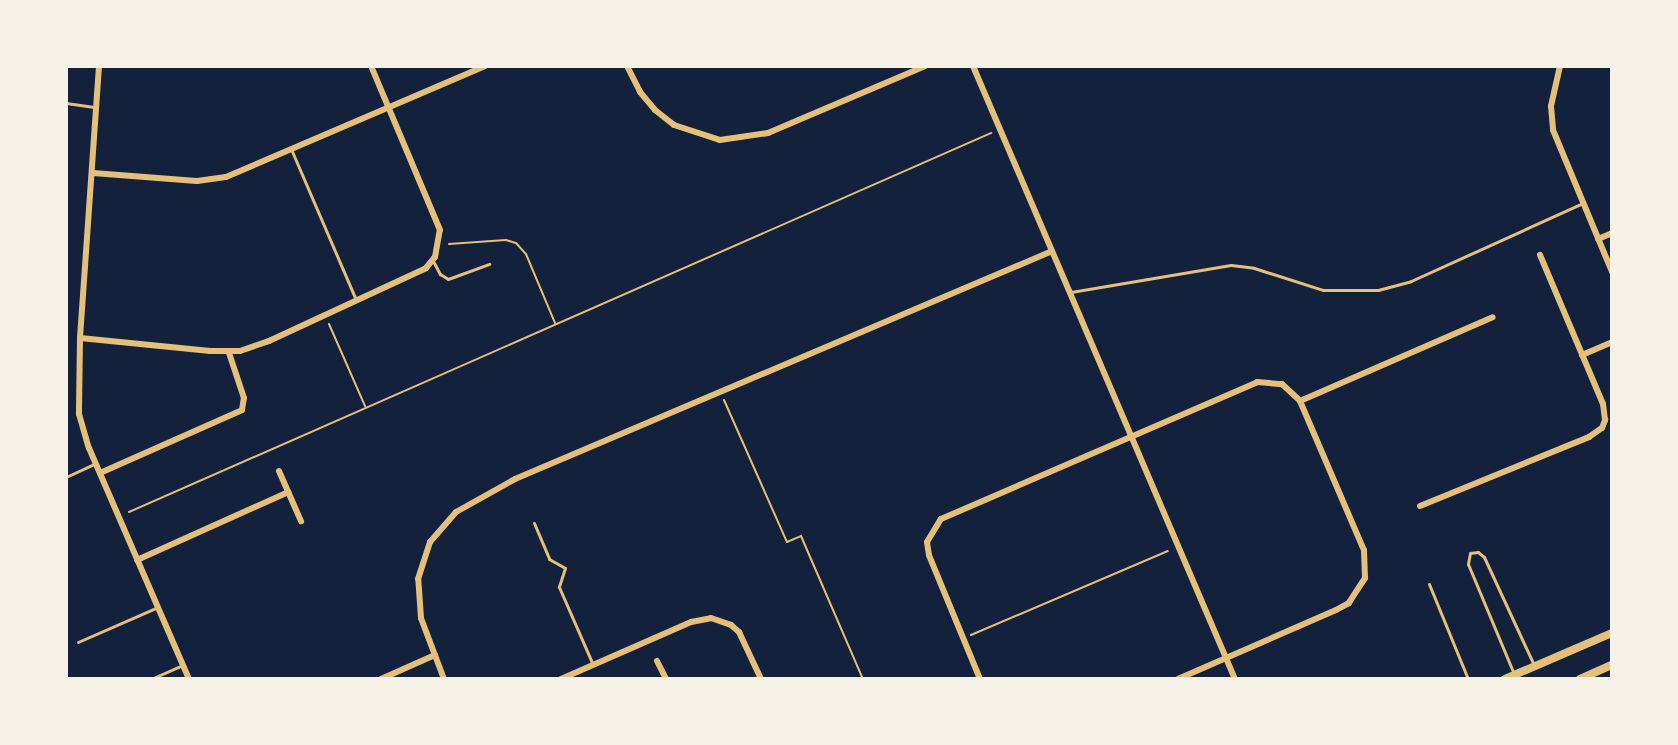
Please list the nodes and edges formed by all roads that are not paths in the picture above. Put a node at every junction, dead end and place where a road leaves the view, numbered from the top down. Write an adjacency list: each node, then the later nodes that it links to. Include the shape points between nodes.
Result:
1 (99, 66): 9 (street)
2 (371, 66): 10 (street)
3 (485, 66): 10 (street)
4 (925, 66): 7 (street, via 768,133 720,140 685,130 655,110)
5 (973, 66): 16 (street)
6 (1560, 66): 13 (street, via 1551,106 1553,130)
7 (628, 68)
8 (66, 103): 9 (lane)
9 (96, 107): 12 (street)
10 (388, 107): 11 (street); 18 (street, via 435,216 440,244)
11 (291, 149): 12 (street, via 211,180); 22 (lane)
12 (93, 173): 24 (street)
13 (1583, 203): 15 (street); 21 (lane, via 1411,281 1378,290 1323,290 1231,265)
14 (1612, 233): 15 (street)
15 (1598, 239): 20 (street)
16 (1050, 252): 21 (street); 43 (street, via 515,479 456,512 441,525 418,579 421,618)
17 (1540, 255): 27 (street)
18 (433, 261): 19 (lane, via 448,279); 22 (street)
19 (489, 264)
20 (1612, 272)
21 (1068, 293): 29 (street)
22 (357, 301): 26 (street, via 255,347)
23 (1493, 317): 28 (street)
24 (80, 338): 26 (street); 30 (street, via 79,414)
25 (1612, 342): 27 (street)
26 (229, 353): 32 (street, via 244,398 242,410)
27 (1582, 355): 35 (street, via 1606,412 1596,434)
28 (1300, 401): 29 (street, via 1282,384 1257,382); 44 (street, via 1364,550 1365,578 1349,603)
29 (1129, 436): 44 (street); 58 (street, via 953,512 932,529 929,555)
30 (96, 463): 32 (street); 33 (lane)
31 (279, 471): 34 (street)
32 (100, 473): 38 (street)
33 (66, 477)
34 (288, 492): 36 (street); 38 (street)
35 (1420, 506)
36 (301, 521)
37 (534, 523): 47 (lane, via 549,559 565,568 559,587)
38 (137, 560): 40 (street)
39 (1429, 584): 63 (lane)
40 (158, 607): 42 (lane); 46 (street)
41 (1612, 633): 49 (street)
42 (78, 642)
43 (435, 655): 53 (street); 54 (street)
44 (1226, 659): 59 (street); 60 (street)
45 (657, 661): 56 (street)
46 (183, 665): 51 (lane); 52 (street)
47 (593, 665): 55 (street); 57 (street, via 711,618 739,632)
48 (1612, 665): 64 (street)
49 (1535, 667): 50 (street); 50 (lane, via 1484,557 1474,552 1467,556 1468,564)
50 (1510, 677)
51 (151, 679)
52 (189, 679)
53 (381, 679)
54 (444, 679)
55 (561, 679)
56 (666, 679)
57 (761, 679)
58 (980, 679)
59 (1178, 679)
60 (1235, 679)
61 (1412, 679): 62 (lane)
62 (1424, 679)
63 (1468, 679)
64 (1580, 679)

